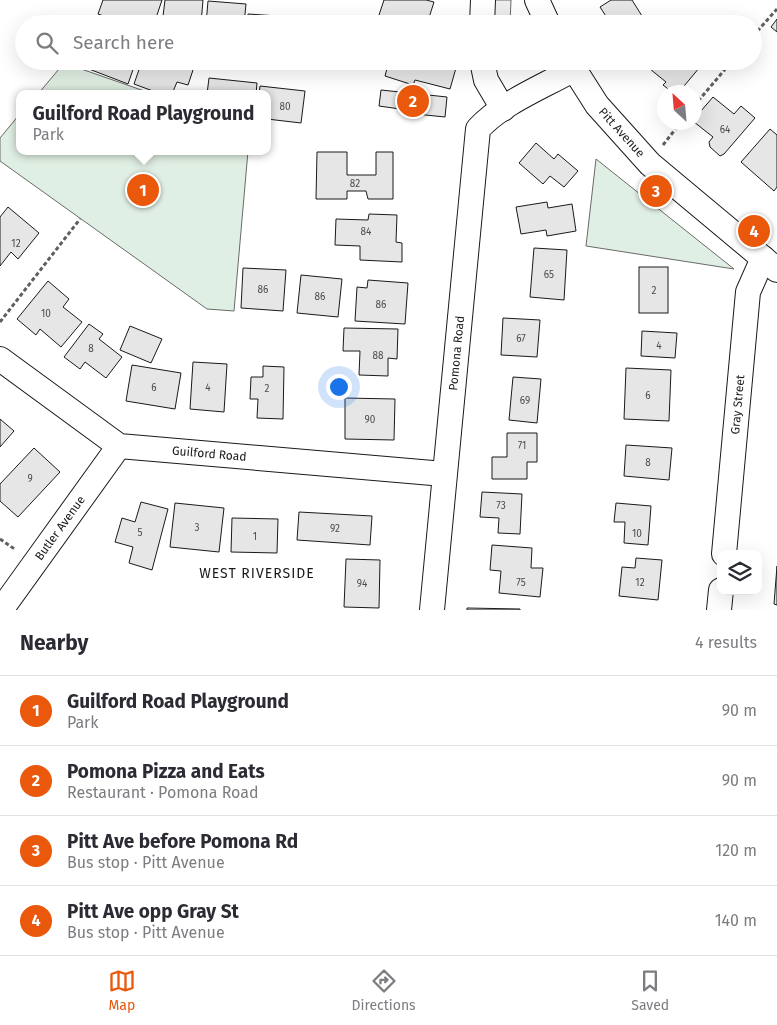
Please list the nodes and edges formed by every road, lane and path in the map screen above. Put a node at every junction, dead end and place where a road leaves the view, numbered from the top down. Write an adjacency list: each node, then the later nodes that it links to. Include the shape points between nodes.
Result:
1 (483, 0): 4 (street)
2 (537, 0): 5 (street)
3 (777, 9): 6 (path)
4 (482, 15)
5 (544, 15)
6 (762, 26)
7 (484, 70): 12 (street, via 486,80)
8 (564, 70): 12 (street, Pomona Road)
9 (575, 70): 14 (street, Pitt Avenue, via 597,105)
10 (724, 70): 11 (path)
11 (702, 97)
12 (503, 109): 20 (street, Pomona Road, via 478,129 476,138)
13 (675, 130): 14 (path)
14 (650, 164): 16 (street, Pitt Avenue)
15 (80, 219): 17 (path)
16 (770, 264): 21 (street, Gray Street, via 748,292)
17 (0, 322)
18 (0, 359): 19 (street)
19 (119, 446): 20 (street, Guilford Road); 23 (street, Butler Avenue)
20 (444, 474): 24 (street, Pomona Road)
21 (724, 550)
22 (720, 595): 25 (street)
23 (1, 610)
24 (432, 610)
25 (719, 610)

